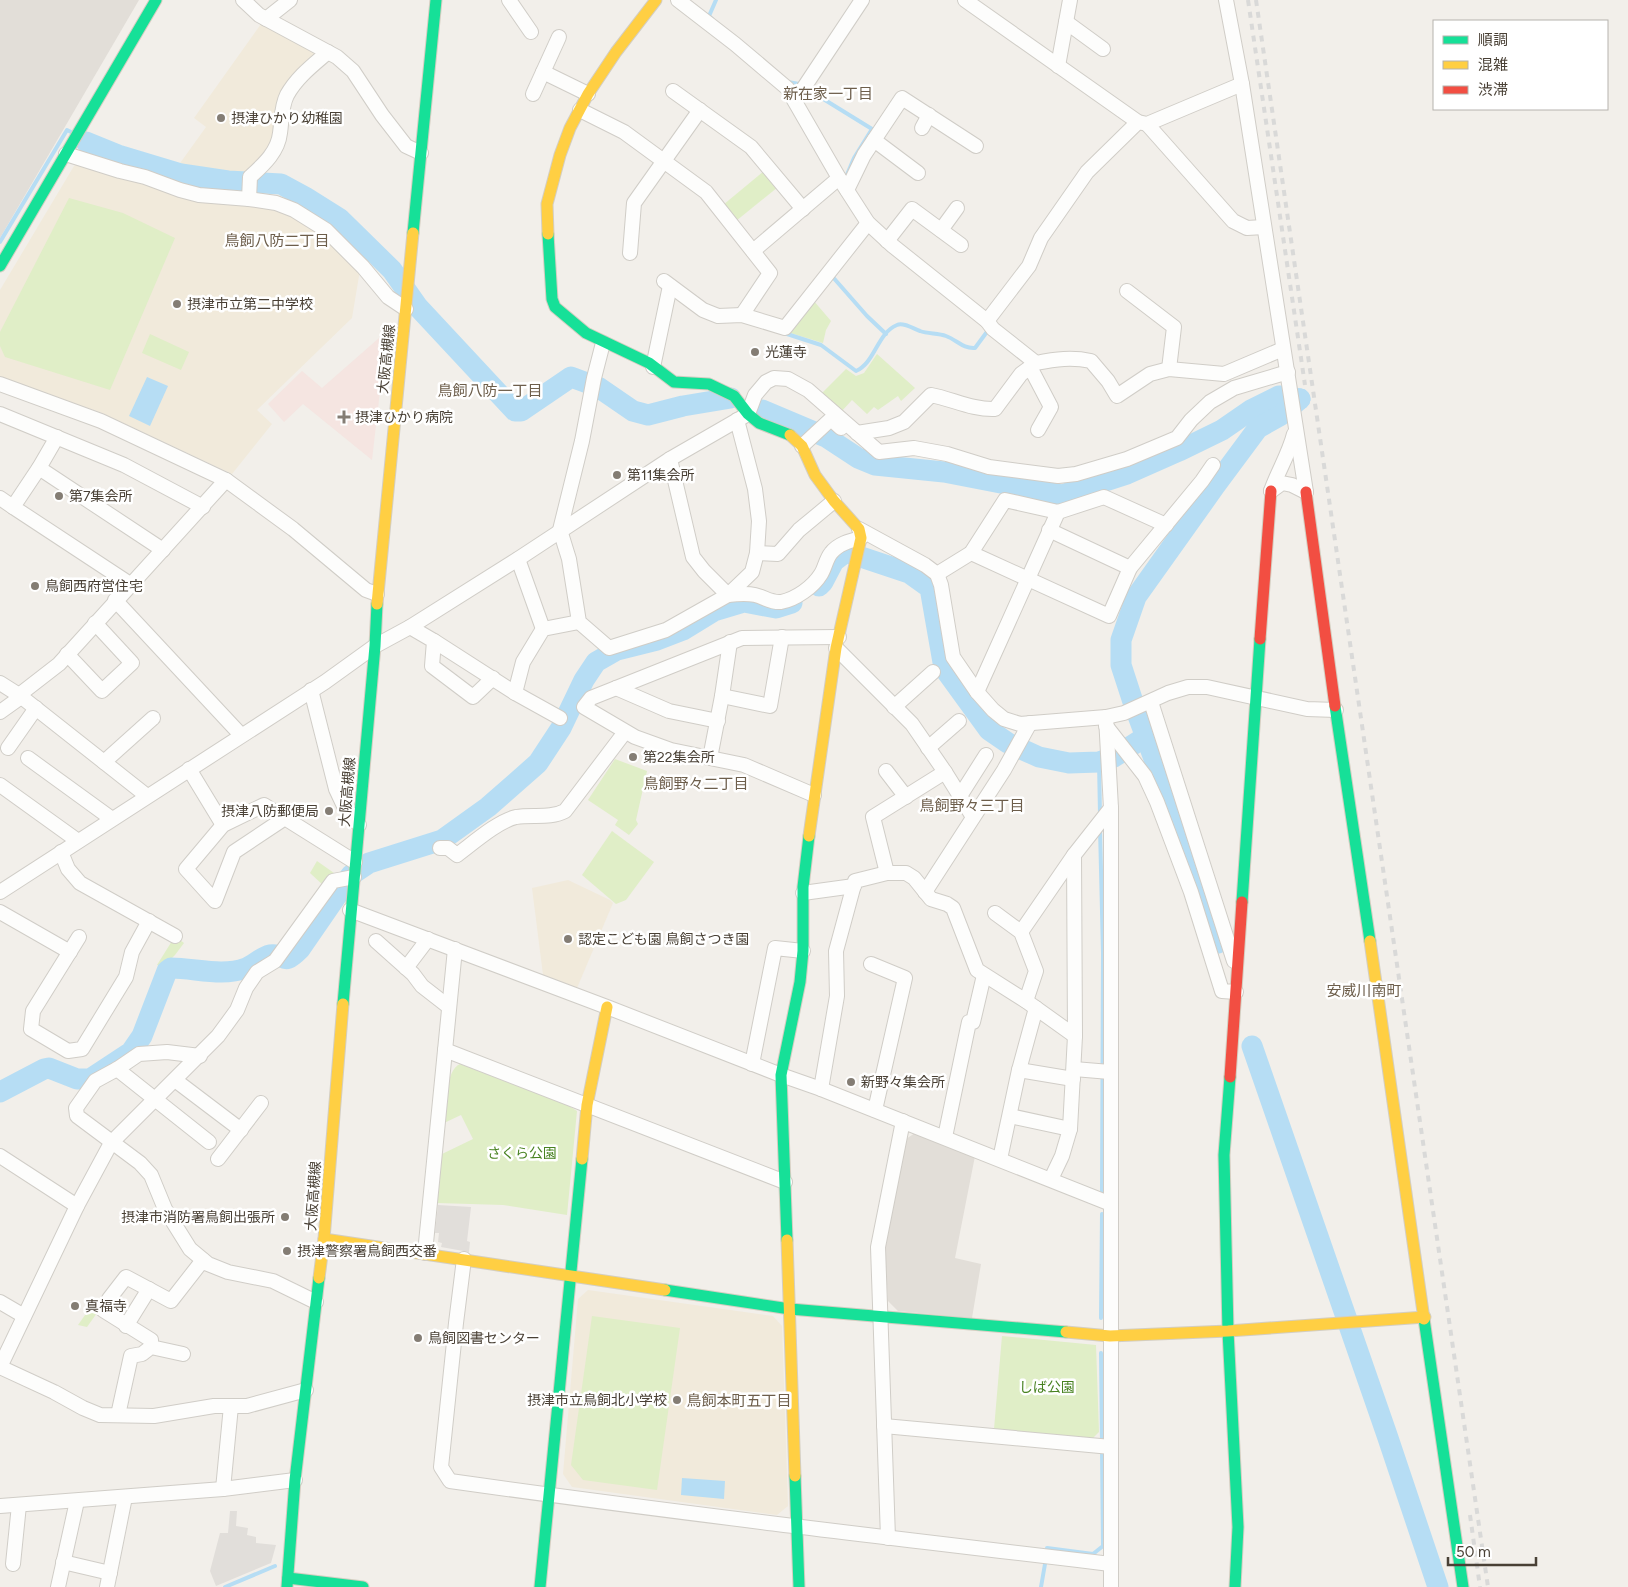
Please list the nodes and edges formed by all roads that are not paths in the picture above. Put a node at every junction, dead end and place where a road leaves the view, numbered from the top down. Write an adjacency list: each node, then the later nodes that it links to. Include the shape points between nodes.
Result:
1 (156, 0): 33 (street)
2 (243, 0): 13 (street)
3 (290, 0): 13 (street)
4 (436, 0): 32 (street, 大阪高槻線)
5 (510, 0): 14 (street)
6 (656, 0): 24 (street)
7 (678, 0): 22 (street, via 787,88)
8 (862, 0): 22 (street)
9 (965, 0): 18 (street)
10 (1056, 0): 12 (street)
11 (1226, 0): 20 (street)
12 (1068, 10): 16 (street); 18 (street)
13 (266, 19): 17 (street)
14 (531, 32)
15 (559, 37): 19 (street)
16 (1103, 49)
17 (328, 52): 32 (street, via 353,70 406,146); 37 (street, via 302,73 286,96 276,148 250,177)
18 (1058, 66): 28 (street)
19 (543, 72): 23 (street); 24 (street)
20 (1242, 84): 28 (street); 41 (street)
21 (673, 91): 26 (street)
22 (801, 92): 36 (street)
23 (533, 94)
24 (588, 94): 25 (street)
25 (580, 110): 34 (street, via 624,132); 52 (street, via 560,155 547,204 552,299 555,307)
26 (700, 110): 34 (street); 39 (street, via 751,147)
27 (930, 115): 29 (street); 30 (street, via 902,98); 31 (street)
28 (1143, 123): 41 (street, via 1233,221 1247,228); 51 (street, via 1087,172 1041,238 1029,266)
29 (922, 128)
30 (874, 140): 35 (street); 36 (street)
31 (976, 146)
32 (421, 153): 49 (street, 大阪高槻線)
33 (66, 154): 37 (street, via 199,195); 47 (street)
34 (664, 160): 45 (street, via 706,192); 46 (street, via 634,203)
35 (917, 173)
36 (843, 184): 39 (street); 40 (street)
37 (248, 199): 49 (street, via 276,203 294,210 326,230 388,297)
38 (957, 208): 42 (street)
39 (803, 209): 45 (street)
40 (868, 223): 43 (street); 50 (street, via 785,328)
41 (1264, 227): 53 (street)
42 (941, 230): 43 (street, via 912,209); 44 (street)
43 (887, 241): 51 (street)
44 (961, 245)
45 (753, 251): 50 (street, via 770,273)
46 (630, 253)
47 (0, 266)
48 (1127, 291): 56 (street, via 1174,327)
49 (407, 306): 89 (street, 大阪高槻線)
50 (742, 315): 55 (street, via 718,316 703,310 667,284)
51 (990, 325): 54 (street)
52 (603, 343): 55 (street); 78 (street)
53 (1283, 349): 56 (street, via 1224,374); 57 (street)
54 (1033, 365): 56 (street, via 1056,359 1092,361 1117,396 1150,374); 62 (street, via 1051,407); 63 (street, via 1021,374 995,409 983,410 931,396 904,422)
55 (653, 367): 60 (street, via 674,382 709,384 726,391 734,396)
56 (1168, 369)
57 (1288, 372): 61 (street); 63 (street, via 1234,388 1210,402 1177,438 1127,459 1076,474 1058,476 989,467 914,448 879,452)
58 (0, 384): 69 (street, via 101,421)
59 (0, 414): 64 (street)
60 (742, 417): 63 (street, via 766,382 774,378 788,379 808,390); 65 (street, via 791,435); 66 (street); 83 (street, via 759,521)
61 (1295, 427): 70 (street, via 1290,449); 71 (street)
62 (1038, 430)
63 (860, 436): 65 (street, via 855,441 831,419)
64 (57, 437): 68 (street); 75 (street, via 124,464)
65 (802, 446): 73 (street, via 815,475)
66 (670, 459): 78 (street); 90 (street, via 694,557)
67 (1213, 465): 77 (street)
68 (39, 468): 74 (street); 81 (street)
69 (226, 480): 75 (street); 89 (street, via 293,529 366,590)
70 (1271, 491): 71 (street, via 1282,483); 111 (street)
71 (1306, 492): 115 (street)
72 (0, 498): 74 (street)
73 (834, 500): 80 (street); 83 (street, via 799,530 778,554)
74 (13, 506): 88 (street)
75 (203, 507): 81 (street)
76 (1058, 512): 77 (street, via 1104,497); 79 (street); 82 (street, via 1005,500)
77 (1166, 525): 85 (street)
78 (560, 530): 84 (street); 92 (street, via 569,560)
79 (1049, 530): 85 (street); 87 (street)
80 (860, 538): 86 (street, via 925,565); 90 (street, via 841,544 830,554 811,586 793,598 780,602 756,595); 99 (street)
81 (163, 550): 88 (street)
82 (971, 553): 86 (street); 87 (street)
83 (756, 554): 90 (street, via 752,572)
84 (518, 558): 94 (street); 95 (street)
85 (1130, 568): 87 (street, via 1109,616)
86 (936, 574): 108 (street, via 941,585 953,657)
87 (1026, 579): 108 (street)
88 (130, 584): 91 (street)
89 (377, 594): 100 (street, 大阪高槻線)
90 (728, 595): 92 (street, via 666,630 609,648)
91 (115, 600): 93 (street); 124 (street)
92 (579, 622): 95 (street)
93 (95, 623): 101 (street); 101 (street, via 132,663 102,691)
94 (410, 627): 97 (street); 100 (street)
95 (543, 629): 107 (street, via 523,662)
96 (782, 637): 98 (street, via 742,638); 99 (street); 110 (street, via 770,706)
97 (434, 641): 103 (street); 103 (street, via 432,666 473,697)
98 (730, 642): 105 (street); 110 (street)
99 (837, 643): 113 (street); 135 (street)
100 (375, 646): 106 (street); 144 (street, 大阪高槻線)
101 (67, 654): 109 (street)
102 (933, 672): 113 (street)
103 (493, 678): 107 (street)
104 (0, 683): 109 (street)
105 (616, 688): 119 (street, via 669,711); 123 (street, via 591,698 584,707)
106 (311, 690): 124 (street); 144 (street, via 336,789)
107 (515, 692): 118 (street)
108 (977, 692): 122 (street, via 1004,719 1020,724)
109 (20, 696): 114 (street); 116 (street)
110 (722, 696): 119 (street)
111 (1255, 698): 112 (street, via 1207,687 1168,693); 115 (street, via 1307,709); 170 (street)
112 (1148, 703): 121 (street); 170 (street)
113 (894, 707): 126 (street, via 912,724)
114 (36, 708): 125 (street); 130 (street)
115 (1336, 710): 215 (street)
116 (0, 712)
117 (153, 718): 130 (street)
118 (560, 718)
119 (718, 721): 129 (street)
120 (959, 721): 126 (street)
121 (1106, 721): 122 (street); 139 (street, via 1109,775); 172 (street, via 1141,770 1157,802 1191,892 1222,991)
122 (1030, 723): 140 (street)
123 (625, 732): 129 (street, via 671,750); 146 (street, via 565,812 557,816 516,817 503,822 456,855 448,848)
124 (241, 735): 131 (street)
125 (8, 748)
126 (928, 748): 133 (street)
127 (986, 755): 137 (street)
128 (28, 758): 142 (street)
129 (710, 758): 135 (street, via 744,764)
130 (104, 762): 136 (street)
131 (189, 770): 136 (street); 143 (street)
132 (886, 771): 138 (street)
133 (945, 772): 137 (street); 138 (street)
134 (0, 785): 145 (street)
135 (814, 795): 155 (street)
136 (147, 796): 142 (street)
137 (960, 796): 140 (street)
138 (906, 797): 150 (street, via 873,817)
139 (1104, 816): 148 (street); 182 (street)
140 (973, 817): 154 (street)
141 (285, 818): 143 (street, via 264,805); 143 (street, via 234,852 215,901 186,869); 149 (street)
142 (112, 819): 145 (street)
143 (223, 825)
144 (359, 825): 149 (street, 大阪高槻線)
145 (78, 841): 147 (street)
146 (440, 848)
147 (62, 852): 153 (street); 159 (street, via 68,869 80,883)
148 (1074, 855): 160 (street); 176 (street)
149 (355, 862): 151 (street, 大阪高槻線)
150 (887, 873): 152 (street, via 855,881); 154 (street, via 906,873)
151 (354, 877): 156 (street, 大阪高槻線); 178 (street, via 333,881 278,956 257,972 237,1010)
152 (854, 886): 155 (street); 186 (street, via 836,951 837,996)
153 (2, 887)
154 (925, 892): 171 (street, via 931,899 953,908 977,970)
155 (803, 894): 166 (street)
156 (350, 910): 163 (street); 205 (street, 大阪高槻線)
157 (0, 912): 167 (street)
158 (995, 913): 160 (street)
159 (149, 921): 161 (street); 167 (street, via 132,952 126,977 82,1049 68,1051 31,1029 33,1011)
160 (1021, 932): 173 (street, via 1036,971)
161 (175, 936)
162 (80, 937): 167 (street)
163 (428, 939): 165 (street); 169 (street)
164 (376, 941): 169 (street)
165 (455, 949): 174 (street); 175 (street)
166 (803, 951): 179 (street, via 775,948); 184 (street)
167 (70, 952)
168 (871, 964): 190 (street, via 905,978)
169 (406, 968): 174 (street, via 422,986)
170 (1237, 972): 172 (street)
171 (984, 975): 173 (street); 195 (street, via 973,1022 969,1022)
172 (1236, 992): 218 (street, via 1224,1155)
173 (1031, 1005): 176 (street); 181 (street)
174 (449, 1007): 177 (street)
175 (607, 1007): 179 (street); 189 (street)
176 (1075, 1036): 183 (street)
177 (445, 1050): 189 (street); 206 (street)
178 (200, 1056): 180 (street, via 167,1052 139,1054); 185 (street)
179 (752, 1064): 184 (street)
180 (117, 1069): 187 (street); 197 (street, via 95,1081 76,1108 78,1116)
181 (1019, 1070): 183 (street); 191 (street)
182 (1110, 1072): 183 (street); 203 (street)
183 (1073, 1074): 193 (street)
184 (781, 1075): 186 (street); 202 (street)
185 (176, 1080): 187 (street); 194 (street)
186 (821, 1089): 190 (street)
187 (156, 1099): 196 (street); 197 (street)
188 (261, 1103): 194 (street)
189 (588, 1105): 202 (street); 209 (street)
190 (875, 1110): 192 (street)
191 (1010, 1116): 193 (street); 200 (street)
192 (903, 1121): 195 (street); 216 (street, via 878,1247)
193 (1070, 1129): 201 (street)
194 (240, 1130): 199 (street)
195 (945, 1137): 200 (street)
196 (209, 1142)
197 (112, 1143): 204 (street); 208 (street, via 151,1175 165,1209 190,1249)
198 (0, 1156): 204 (street)
199 (218, 1159)
200 (1000, 1159): 201 (street)
201 (1051, 1179): 203 (street)
202 (785, 1182): 213 (street)
203 (1111, 1204): 219 (street)
204 (77, 1206): 214 (street)
205 (324, 1239): 206 (street); 212 (street, 大阪高槻線)
206 (425, 1253): 207 (street)
207 (464, 1259): 209 (street); 230 (street, via 440,1467 450,1480)
208 (203, 1260): 210 (street, via 170,1301); 212 (street, via 228,1272 272,1281)
209 (571, 1275): 213 (street); 230 (street)
210 (149, 1289): 217 (street); 217 (street, via 126,1277 106,1305)
211 (0, 1302): 214 (street)
212 (316, 1302): 223 (street, 大阪高槻線)
213 (790, 1309): 216 (street); 235 (street)
214 (24, 1316): 222 (street)
215 (1425, 1316): 218 (street); 249 (street)
216 (881, 1317): 219 (street); 226 (street)
217 (126, 1326): 220 (street, via 151,1340)
218 (1228, 1331): 219 (street); 248 (street, via 1238,1527)
219 (1110, 1336): 227 (street)
220 (151, 1347): 221 (street); 225 (street, via 142,1354 131,1356)
221 (183, 1354)
222 (0, 1367): 225 (street, via 83,1408 100,1414)
223 (306, 1390): 224 (street, via 247,1406); 228 (street, 大阪高槻線)
224 (231, 1406): 225 (street, via 154,1416); 229 (street)
225 (118, 1415)
226 (884, 1426): 227 (street); 236 (street)
227 (1111, 1447): 239 (street)
228 (295, 1480): 229 (street); 241 (street, 大阪高槻線)
229 (223, 1489): 231 (street)
230 (549, 1495): 235 (street); 245 (street)
231 (125, 1497): 232 (street); 240 (street)
232 (76, 1501): 233 (street); 237 (street)
233 (19, 1505): 234 (street); 238 (street)
234 (0, 1506)
235 (796, 1526): 236 (street); 246 (street)
236 (888, 1538): 239 (street)
237 (63, 1562): 240 (street); 242 (street)
238 (13, 1564)
239 (1111, 1564): 247 (street)
240 (108, 1580)
241 (287, 1582): 243 (street)
242 (58, 1587)
243 (358, 1587): 244 (street)
244 (363, 1587)
245 (540, 1587)
246 (799, 1587)
247 (1110, 1587)
248 (1235, 1587)
249 (1463, 1587)

